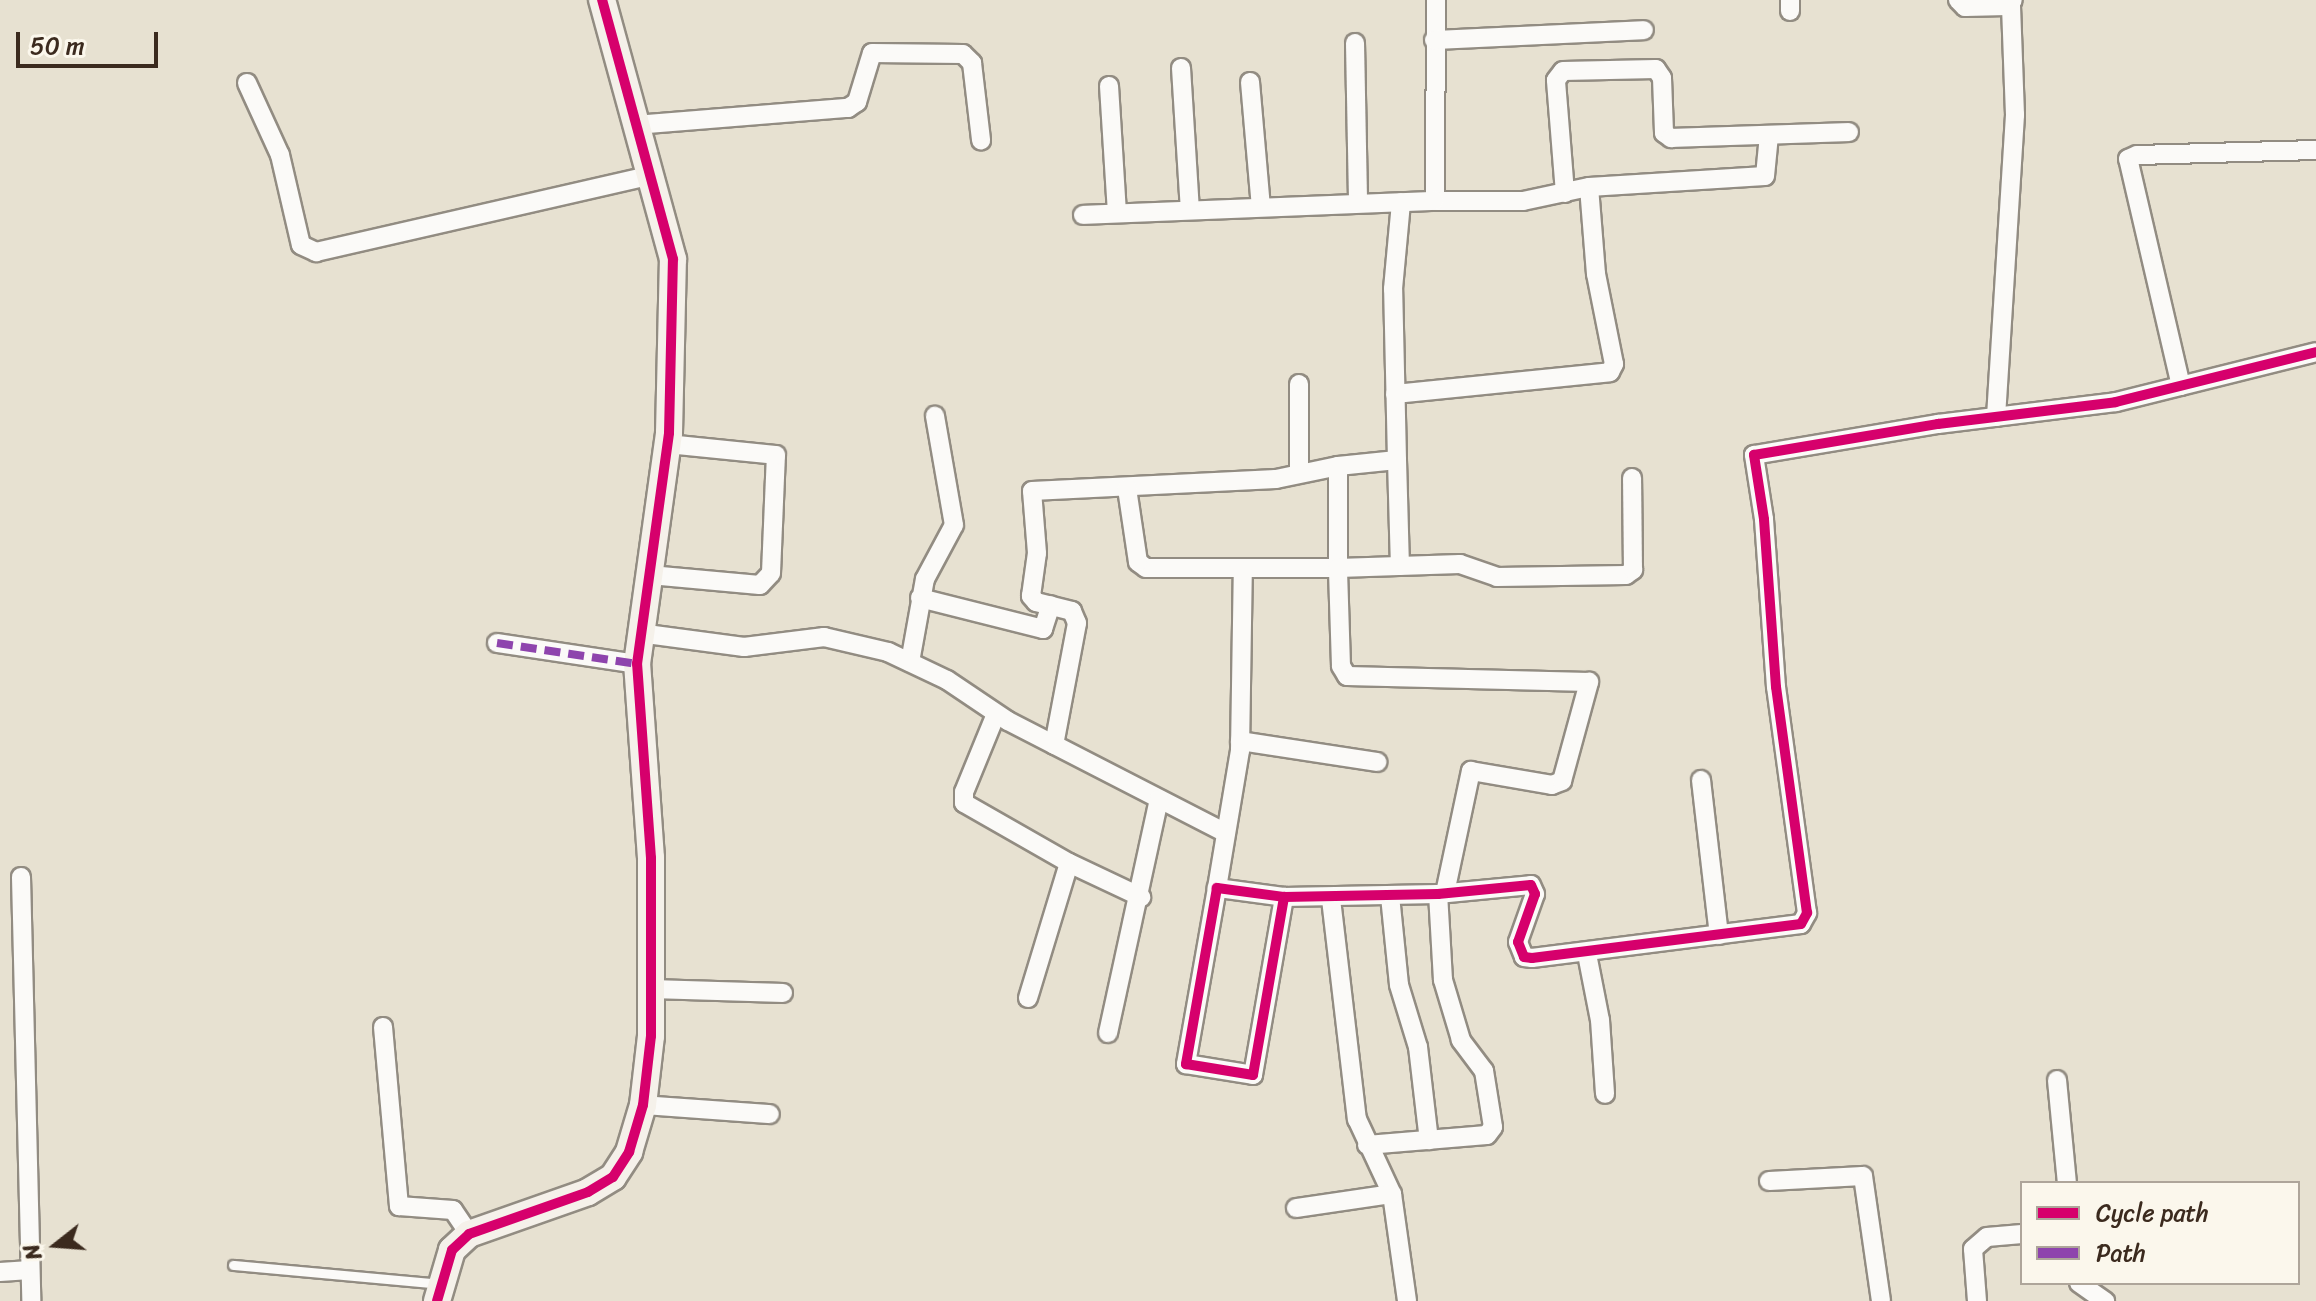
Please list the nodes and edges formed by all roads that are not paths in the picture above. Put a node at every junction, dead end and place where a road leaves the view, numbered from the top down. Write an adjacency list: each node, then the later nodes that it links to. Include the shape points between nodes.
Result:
1 (602, 0): 12 (street)
2 (1436, 0): 6 (street)
3 (1958, 0): 4 (street, via 1965,7)
4 (2012, 2): 32 (street, via 2015,115)
5 (1644, 30): 6 (street)
6 (1434, 40): 20 (street)
7 (1355, 43): 21 (street)
8 (1181, 68): 24 (street)
9 (1250, 82): 23 (street)
10 (247, 83): 17 (street, via 280,155 301,245 316,252)
11 (1109, 86): 25 (street)
12 (635, 125): 15 (street, via 848,108 857,102 872,53 963,54 972,63); 17 (street)
13 (1849, 132): 14 (street)
14 (1769, 135): 18 (street, via 1765,176); 19 (street, via 1667,137 1662,78 1656,69 1563,71 1556,80)
15 (981, 140)
16 (2316, 150): 29 (street, via 2128,159)
17 (651, 175): 33 (street, via 673,259)
18 (1589, 187): 19 (street); 30 (street, via 1596,274 1614,364 1610,372)
19 (1565, 193): 20 (street, via 1523,201)
20 (1435, 201): 22 (street)
21 (1358, 202): 22 (street); 23 (street)
22 (1401, 202): 30 (street, via 1393,289)
23 (1261, 207): 24 (street)
24 (1190, 210): 25 (street)
25 (1117, 213): 26 (street)
26 (1083, 215)
27 (2316, 352): 29 (street)
28 (1299, 384): 36 (street)
29 (2181, 386): 32 (street, via 2116,402)
30 (1395, 394): 34 (street)
31 (935, 416): 43 (street, via 954,525 934,558)
32 (1996, 417): 64 (street, via 1754,455 1776,687 1807,913 1801,924)
33 (667, 444): 42 (street); 42 (street, via 776,455 771,573 760,585)
34 (1397, 460): 35 (street); 39 (street)
35 (1338, 466): 36 (street); 41 (street)
36 (1299, 473): 38 (street)
37 (1632, 478): 39 (street, via 1633,570 1626,575 1510,578 1460,564)
38 (1127, 488): 40 (street, via 1141,566); 44 (street, via 1030,494 1037,553 1031,596)
39 (1400, 566): 41 (street)
40 (1243, 568): 41 (street); 50 (street)
41 (1338, 568): 59 (street, via 1341,666 1347,676 1589,682 1562,781 1552,785 1471,771)
42 (650, 575): 45 (street)
43 (920, 598): 44 (street, via 1043,629); 47 (street)
44 (1051, 605): 51 (street, via 1072,611 1077,623)
45 (639, 633): 47 (street, via 744,647 824,637); 48 (street)
46 (497, 643): 48 (street)
47 (910, 662): 49 (street)
48 (637, 664): 66 (street, via 651,858)
49 (996, 714): 51 (street); 56 (street, via 964,803)
50 (1240, 741): 52 (street); 55 (street)
51 (1054, 745): 54 (street)
52 (1377, 762)
53 (1701, 780): 64 (street)
54 (1159, 799): 55 (street); 61 (street)
55 (1226, 833): 58 (street)
56 (1069, 863): 61 (street); 68 (street)
57 (21, 877): 84 (street)
58 (1217, 888): 62 (street); 62 (street, via 1184,1060 1248,1078 1253,1075)
59 (1442, 893): 60 (street); 65 (street, via 1531,885 1535,894 1518,942 1524,957); 75 (street, via 1443,980 1461,1040 1484,1071 1494,1122 1487,1135)
60 (1390, 896): 63 (street); 75 (street, via 1399,985 1418,1047)
61 (1141, 897): 70 (street)
62 (1284, 897): 63 (street)
63 (1331, 899): 76 (street, via 1357,1119)
64 (1719, 935): 65 (street)
65 (1587, 954): 72 (street, via 1600,1020)
66 (652, 989): 67 (street); 73 (street)
67 (783, 993)
68 (1028, 998)
69 (383, 1027): 81 (street, via 399,1206 453,1210)
70 (1108, 1033)
71 (2057, 1080): 78 (street)
72 (1605, 1094)
73 (643, 1105): 74 (street); 81 (street, via 629,1152 613,1177 588,1192)
74 (770, 1114)
75 (1429, 1140): 76 (street)
76 (1367, 1145): 79 (street)
77 (1769, 1181): 90 (street, via 1863,1176)
78 (2067, 1181)
79 (1392, 1194): 80 (street); 89 (street)
80 (1296, 1208)
81 (469, 1234): 87 (street, via 452,1250)
82 (2020, 1234): 91 (street, via 1987,1237 1973,1249)
83 (233, 1265): 87 (lane)
84 (30, 1270): 85 (street); 88 (street)
85 (0, 1272)
86 (2082, 1285): 92 (street)
87 (438, 1293)
88 (31, 1301)
89 (1407, 1301)
90 (1881, 1301)
91 (1977, 1301)
92 (2105, 1301)

